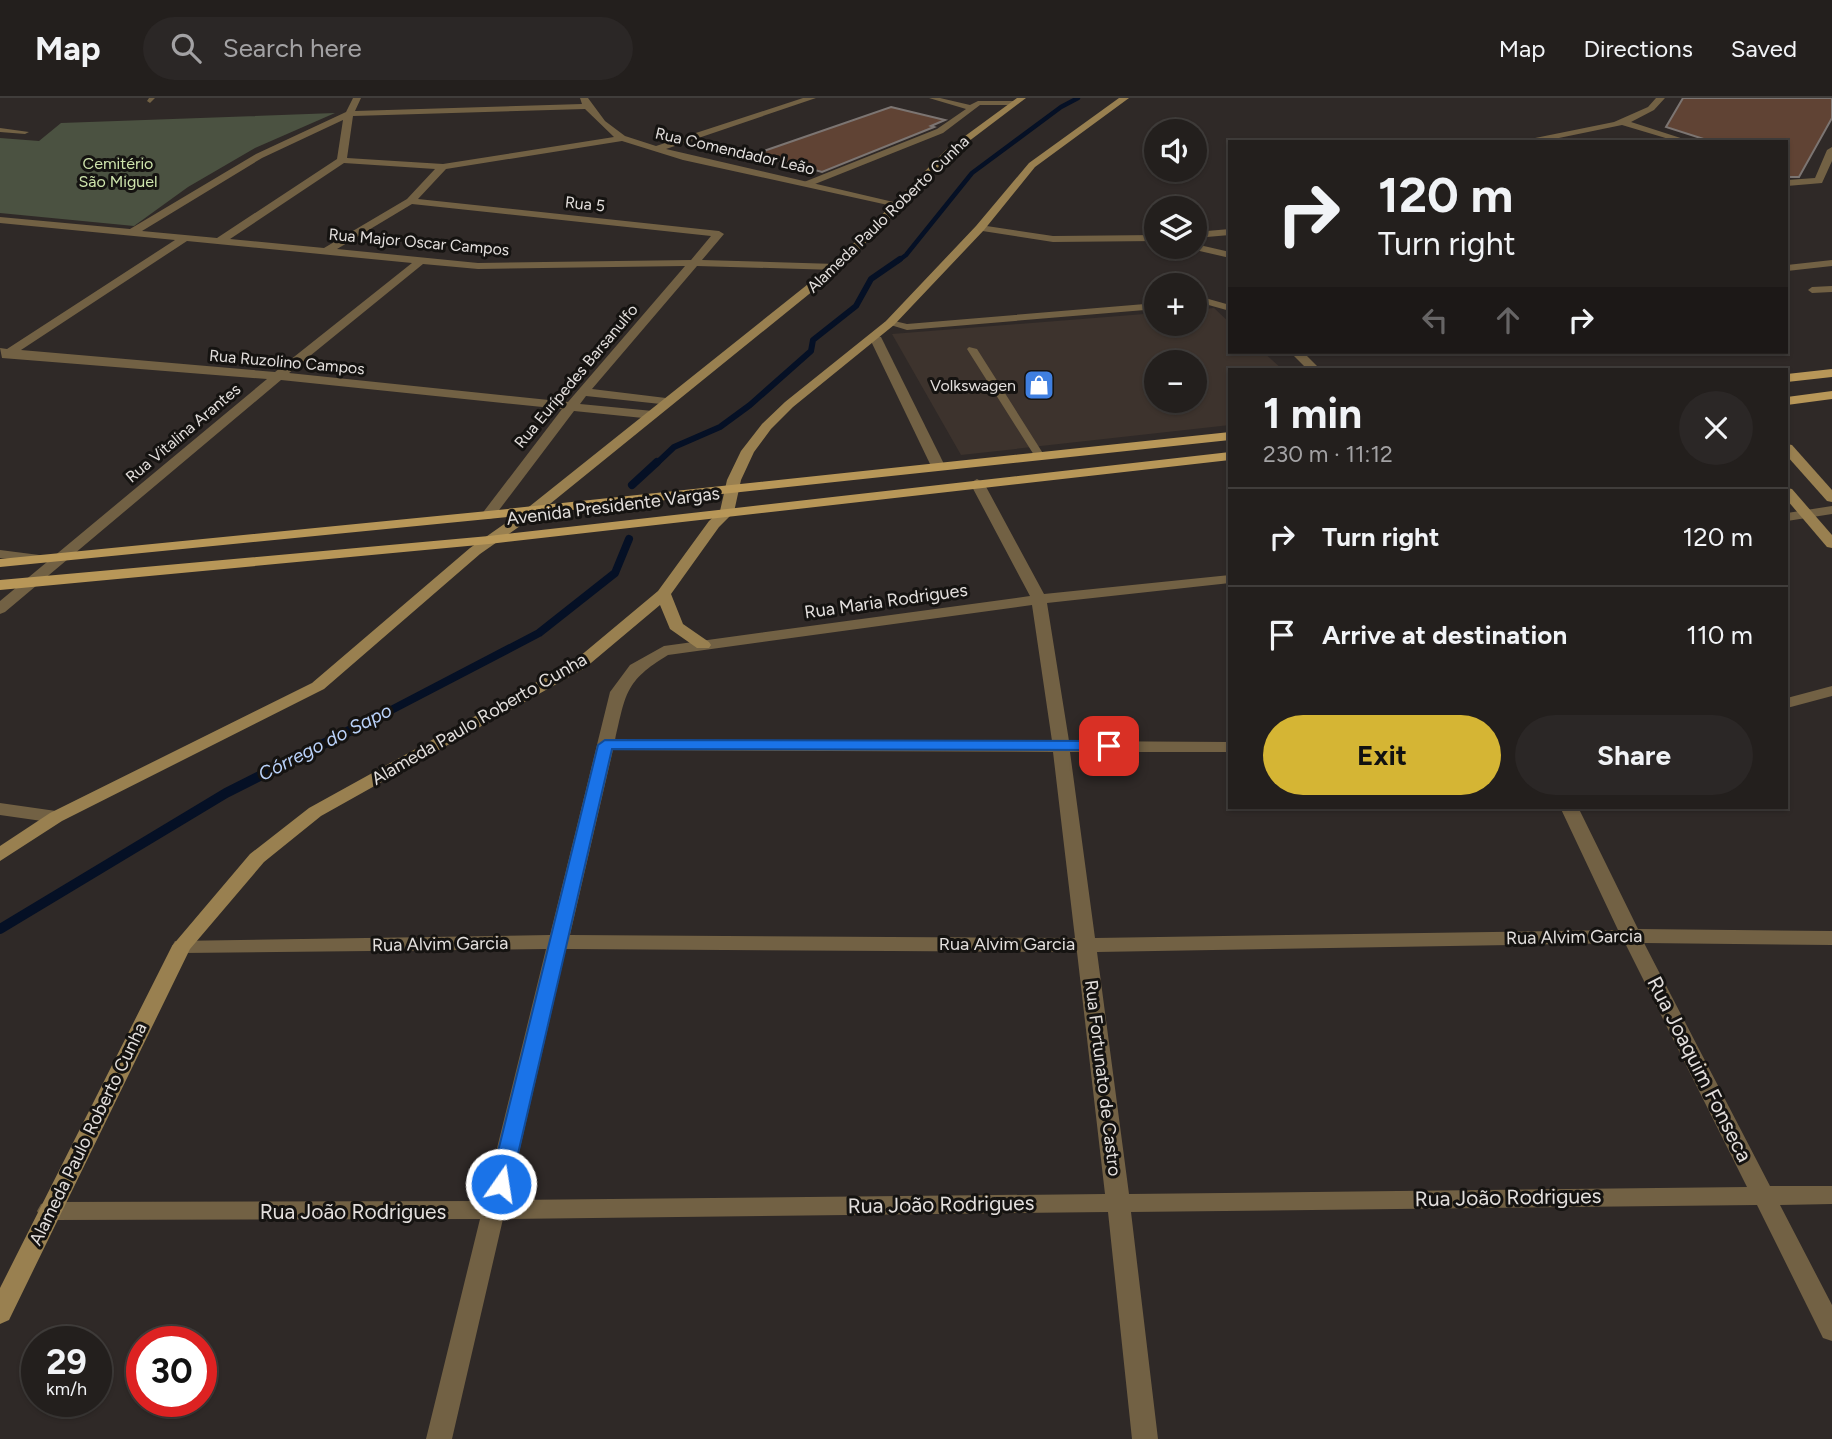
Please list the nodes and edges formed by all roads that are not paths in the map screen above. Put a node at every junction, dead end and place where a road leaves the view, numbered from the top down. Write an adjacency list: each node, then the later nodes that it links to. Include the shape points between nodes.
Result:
1 (357, 98): 9 (street)
2 (813, 98): 16 (street)
3 (932, 98): 8 (lane)
4 (1125, 98): 28 (street, via 1032,165)
5 (1661, 98): 10 (street, via 1655,108)
6 (1018, 100): 8 (lane, via 985,102); 26 (street, Alameda Paulo Roberto Cunha, via 949,152)
7 (586, 102): 9 (street); 13 (street, Rua Comendador Leão, via 602,123)
8 (972, 108): 23 (lane, via 940,131)
9 (349, 114): 18 (street); 30 (street, via 259,156)
10 (1623, 122): 14 (street); 15 (street)
11 (0, 130): 12 (lane)
12 (25, 132)
13 (622, 138): 16 (street, Rua Comendador Leão); 19 (street)
14 (1529, 140)
15 (1682, 140)
16 (655, 149): 23 (street, Rua Comendador Leão)
17 (1832, 150): 21 (street)
18 (342, 160): 19 (street); 34 (street)
19 (443, 167): 25 (street)
20 (1788, 171): 21 (street)
21 (1819, 181): 22 (street); 24 (street)
22 (1788, 183)
23 (807, 184): 26 (street, Rua Comendador Leão)
24 (1832, 185)
25 (410, 201): 35 (street); 39 (street, Rua 5, via 719,234)
26 (897, 204): 41 (street, Alameda Paulo Roberto Cunha)
27 (0, 220): 30 (street, Rua Major Oscar Campos)
28 (980, 228): 33 (street, via 1053,239); 48 (street)
29 (1228, 232): 31 (street)
30 (131, 233): 32 (street, Rua Major Oscar Campos)
31 (1207, 234)
32 (186, 237): 34 (street, Rua Major Oscar Campos); 52 (street)
33 (1144, 239)
34 (221, 240): 35 (street, Rua Major Oscar Campos)
35 (328, 250): 38 (street, Rua Major Oscar Campos)
36 (1207, 250): 37 (street)
37 (1228, 255)
38 (423, 260): 39 (street, Rua Major Oscar Campos, via 478,265); 55 (street, Rua Vitalina Arantes)
39 (694, 263): 41 (street, Rua Major Oscar Campos); 57 (street, Rua Eurípedes Barsanulfo)
40 (1832, 264): 42 (street)
41 (836, 267): 60 (street, Alameda Paulo Roberto Cunha)
42 (1788, 268)
43 (1832, 289): 44 (lane)
44 (1812, 290)
45 (1207, 302): 47 (street)
46 (1144, 307): 48 (street, via 908,327)
47 (1228, 308)
48 (890, 323): 49 (street)
49 (875, 337): 67 (street); 69 (street, via 792,400 745,452)
50 (972, 349): 65 (lane)
51 (1298, 354): 53 (street)
52 (3, 355): 55 (street, Rua Ruzolino Campos)
53 (1313, 368)
54 (1832, 373): 56 (main road)
55 (278, 376): 61 (street, Rua Ruzolino Campos); 81 (street, Rua Vitalina Arantes)
56 (1788, 378)
57 (584, 391): 60 (street); 61 (street, Rua Eurípedes Barsanulfo)
58 (1832, 395): 59 (main road)
59 (1788, 401)
60 (666, 402): 62 (street, Alameda Paulo Roberto Cunha)
61 (572, 405): 62 (street, Rua Ruzolino Campos); 76 (street, Rua Eurípedes Barsanulfo)
62 (653, 415): 72 (street, Alameda Paulo Roberto Cunha)
63 (1228, 436): 65 (main road, Avenida Presidente Vargas)
64 (1788, 448): 71 (street)
65 (1039, 455): 67 (main road, Avenida Presidente Vargas)
66 (1228, 456): 68 (main road, Avenida Presidente Vargas)
67 (938, 466): 69 (main road, Avenida Presidente Vargas)
68 (977, 483): 74 (main road, Avenida Presidente Vargas); 88 (street, Rua Fortunato de Castro)
69 (729, 488): 72 (main road, Avenida Presidente Vargas); 74 (street)
70 (1788, 493): 75 (street)
71 (1832, 498)
72 (535, 509): 76 (main road, Avenida Presidente Vargas); 78 (street, Alameda Paulo Roberto Cunha)
73 (1832, 510): 75 (street)
74 (727, 512): 78 (main road, Avenida Presidente Vargas); 87 (street, Alameda Paulo Roberto Cunha)
75 (1807, 514): 77 (street); 79 (street)
76 (488, 515): 81 (main road, Avenida Presidente Vargas)
77 (1788, 517)
78 (489, 540): 85 (main road, Avenida Presidente Vargas); 98 (street, Alameda Paulo Roberto Cunha, via 318,686)
79 (1832, 544)
80 (0, 554): 82 (street)
81 (62, 557): 82 (main road, Avenida Presidente Vargas); 85 (street, Rua Vitalina Arantes)
82 (42, 559): 83 (main road, Avenida Presidente Vargas)
83 (0, 563)
84 (1228, 579): 88 (street, Rua Maria Rodrigues)
85 (32, 581): 86 (main road, Avenida Presidente Vargas); 89 (street, Rua Vitalina Arantes)
86 (0, 584)
87 (663, 594): 90 (street, via 676,626); 104 (street, Alameda Paulo Roberto Cunha, via 579,665 315,812 257,858)
88 (1039, 599): 90 (street, Rua Maria Rodrigues); 94 (street, Rua Fortunato de Castro)
89 (0, 609)
90 (703, 645): 93 (street, Rua Maria Rodrigues, via 664,651 636,668 618,692)
91 (1832, 691): 92 (street)
92 (1788, 703)
93 (605, 745): 94 (street); 102 (street, Rua Maria Rodrigues)
94 (1061, 745): 95 (street); 103 (street, Rua Fortunato de Castro)
95 (1228, 747)
96 (1570, 809): 100 (street, Rua Joaquim Fonseca)
97 (0, 810): 98 (street)
98 (56, 817): 99 (street, Alameda Paulo Roberto Cunha)
99 (0, 855)
100 (1631, 936): 101 (street, Rua Alvim Garcia); 103 (street, Rua Alvim Garcia); 105 (street, Rua Joaquim Fonseca)
101 (1832, 938)
102 (557, 942): 103 (street, Rua Alvim Garcia); 104 (street, Rua Alvim Garcia); 108 (street, Rua Maria Rodrigues)
103 (1086, 945): 107 (street, Rua Fortunato de Castro)
104 (182, 946): 109 (street, Alameda Paulo Roberto Cunha)
105 (1765, 1194): 106 (street, Rua João Rodrigues); 107 (street, Rua João Rodrigues); 111 (street, Rua Joaquim Fonseca)
106 (1832, 1195)
107 (1118, 1201): 108 (street, Rua João Rodrigues); 113 (street, Rua Fortunato de Castro)
108 (494, 1210): 109 (street, Rua João Rodrigues); 112 (street, Rua Maria Rodrigues)
109 (49, 1211): 110 (street, Alameda Paulo Roberto Cunha)
110 (0, 1314)
111 (1832, 1330)
112 (439, 1439)
113 (1145, 1439)

